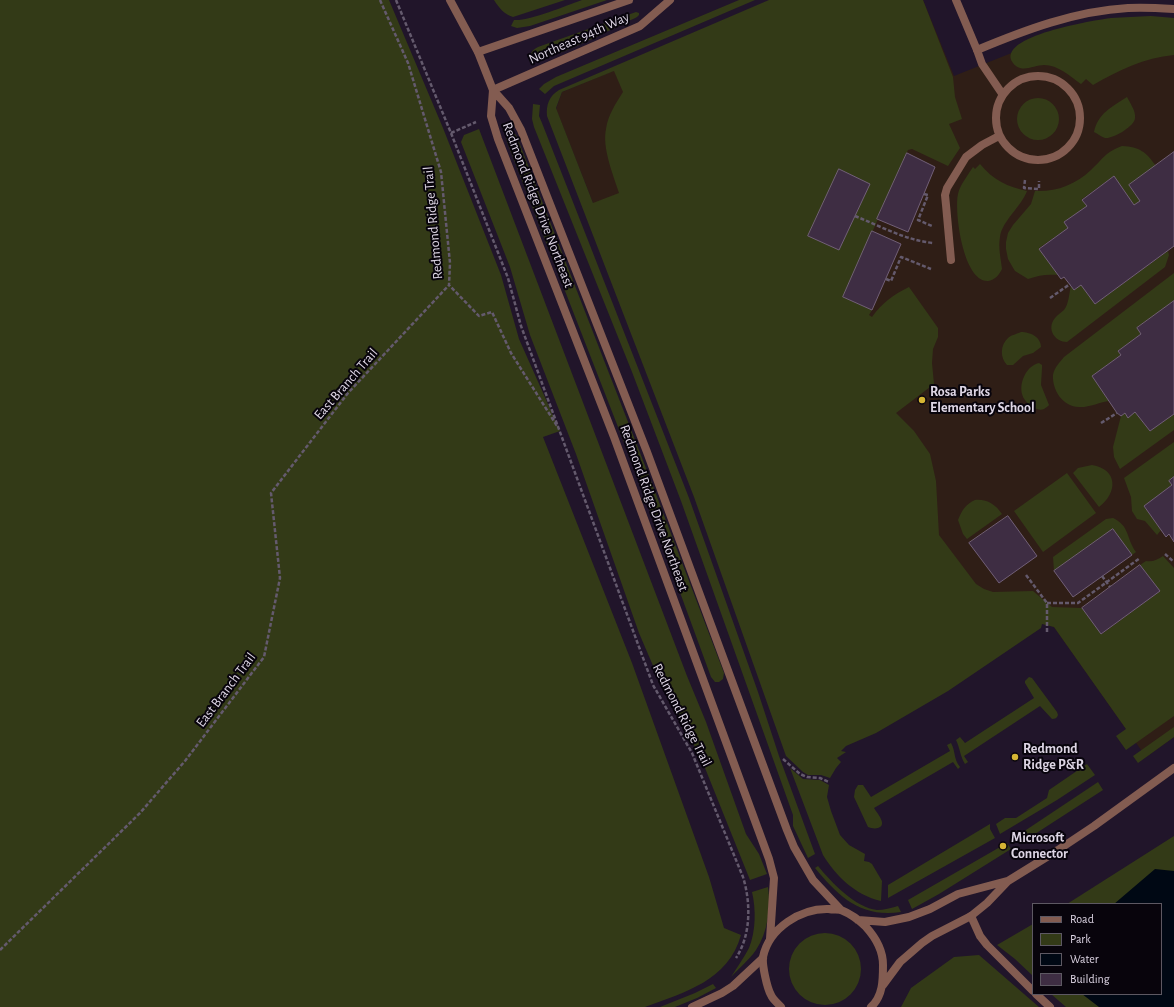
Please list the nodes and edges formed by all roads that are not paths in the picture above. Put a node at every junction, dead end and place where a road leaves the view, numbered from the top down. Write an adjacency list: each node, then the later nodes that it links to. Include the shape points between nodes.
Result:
1 (450, 0): 7 (street, Redmond Ridge Drive Northeast)
2 (629, 0): 7 (street, Northeast 94th Way)
3 (670, 0): 8 (street, Northeast 94th Way, via 640,26)
4 (956, 0): 6 (street)
5 (1174, 9): 6 (street, via 1128,8 1090,12 1015,34)
6 (977, 50): 9 (street, via 982,64)
7 (478, 52): 8 (street, Redmond Ridge Drive Northeast)
8 (493, 90): 14 (street, Redmond Ridge Drive Northeast, via 509,108 521,130 647,452 791,842 813,880); 17 (street, Redmond Ridge Drive Northeast, via 491,116 498,140 617,444 769,859 774,878)
9 (1003, 95): 10 (street, via 995,115); 10 (street, via 1009,87 1026,78 1036,76 1055,80 1067,88 1076,100 1080,120 1073,142 1056,157 1046,160 1034,161 1018,156)
10 (999, 136): 11 (street, via 966,157 947,188 945,195)
11 (951, 260)
12 (1174, 768): 13 (street, via 1088,830)
13 (1008, 881): 15 (street, via 988,903); 16 (street, via 958,894 909,918 886,922)
14 (840, 910): 16 (street, Redmond Ridge Drive Northeast); 17 (street, Redmond Ridge Drive Northeast, via 809,911 794,917)
15 (971, 916): 19 (street, via 922,943 900,962); 20 (street, via 987,945)
16 (858, 920): 19 (street, Redmond Ridge Drive Northeast, via 879,945 883,959)
17 (770, 939): 18 (street, Redmond Ridge Drive Northeast)
18 (763, 958): 23 (street, via 733,986); 24 (street, Redmond Ridge Drive Northeast, via 771,995)
19 (883, 985): 22 (street, Redmond Ridge Drive Northeast)
20 (1032, 990)
21 (1037, 995): 25 (street)
22 (872, 1006)
23 (692, 1007)
24 (781, 1007)
25 (1050, 1007)

